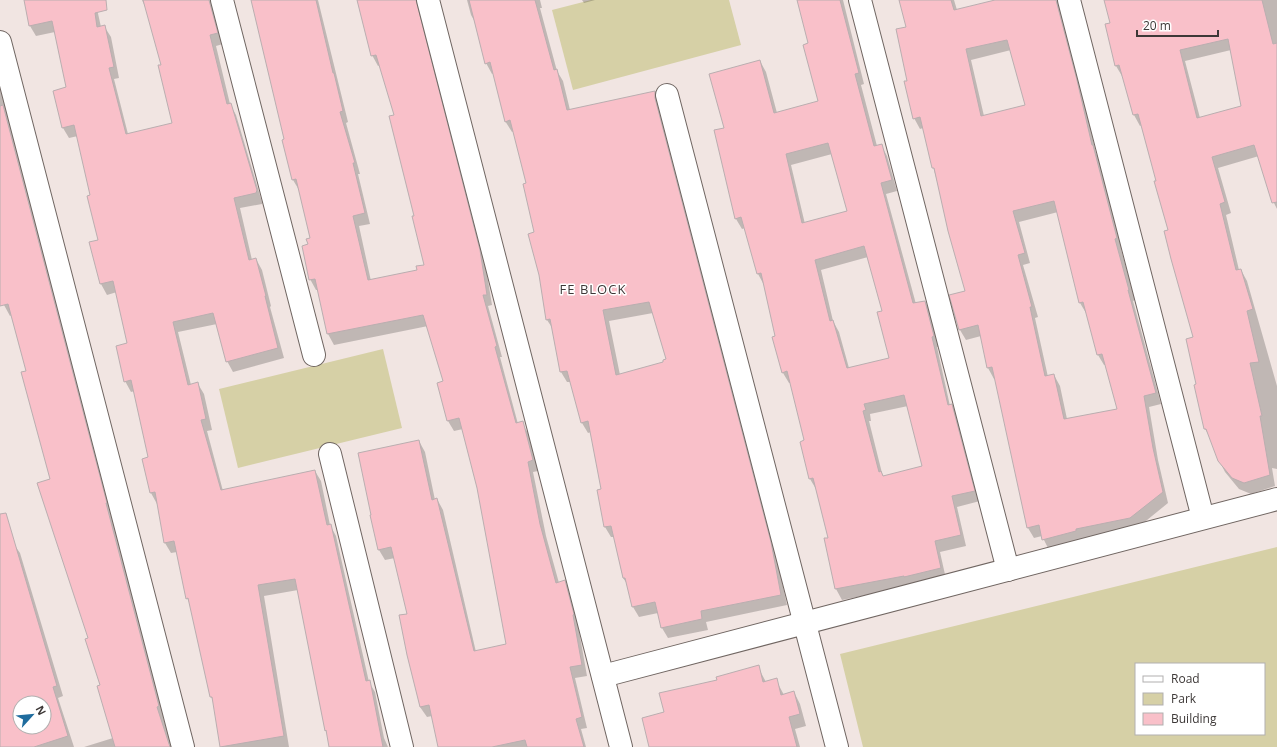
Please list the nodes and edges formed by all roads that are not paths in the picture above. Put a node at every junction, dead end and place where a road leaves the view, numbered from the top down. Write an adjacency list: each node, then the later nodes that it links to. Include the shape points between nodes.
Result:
1 (222, 0): 7 (street)
2 (428, 0): 13 (street)
3 (860, 0): 11 (street)
4 (1069, 0): 10 (street)
5 (0, 42): 14 (street)
6 (667, 95): 12 (street)
7 (314, 355)
8 (330, 454): 15 (street)
9 (1277, 499): 10 (street)
10 (1203, 518): 11 (street)
11 (1008, 570): 12 (street)
12 (804, 623): 13 (street); 17 (street)
13 (603, 676): 16 (street)
14 (183, 747)
15 (402, 747)
16 (621, 747)
17 (837, 747)

